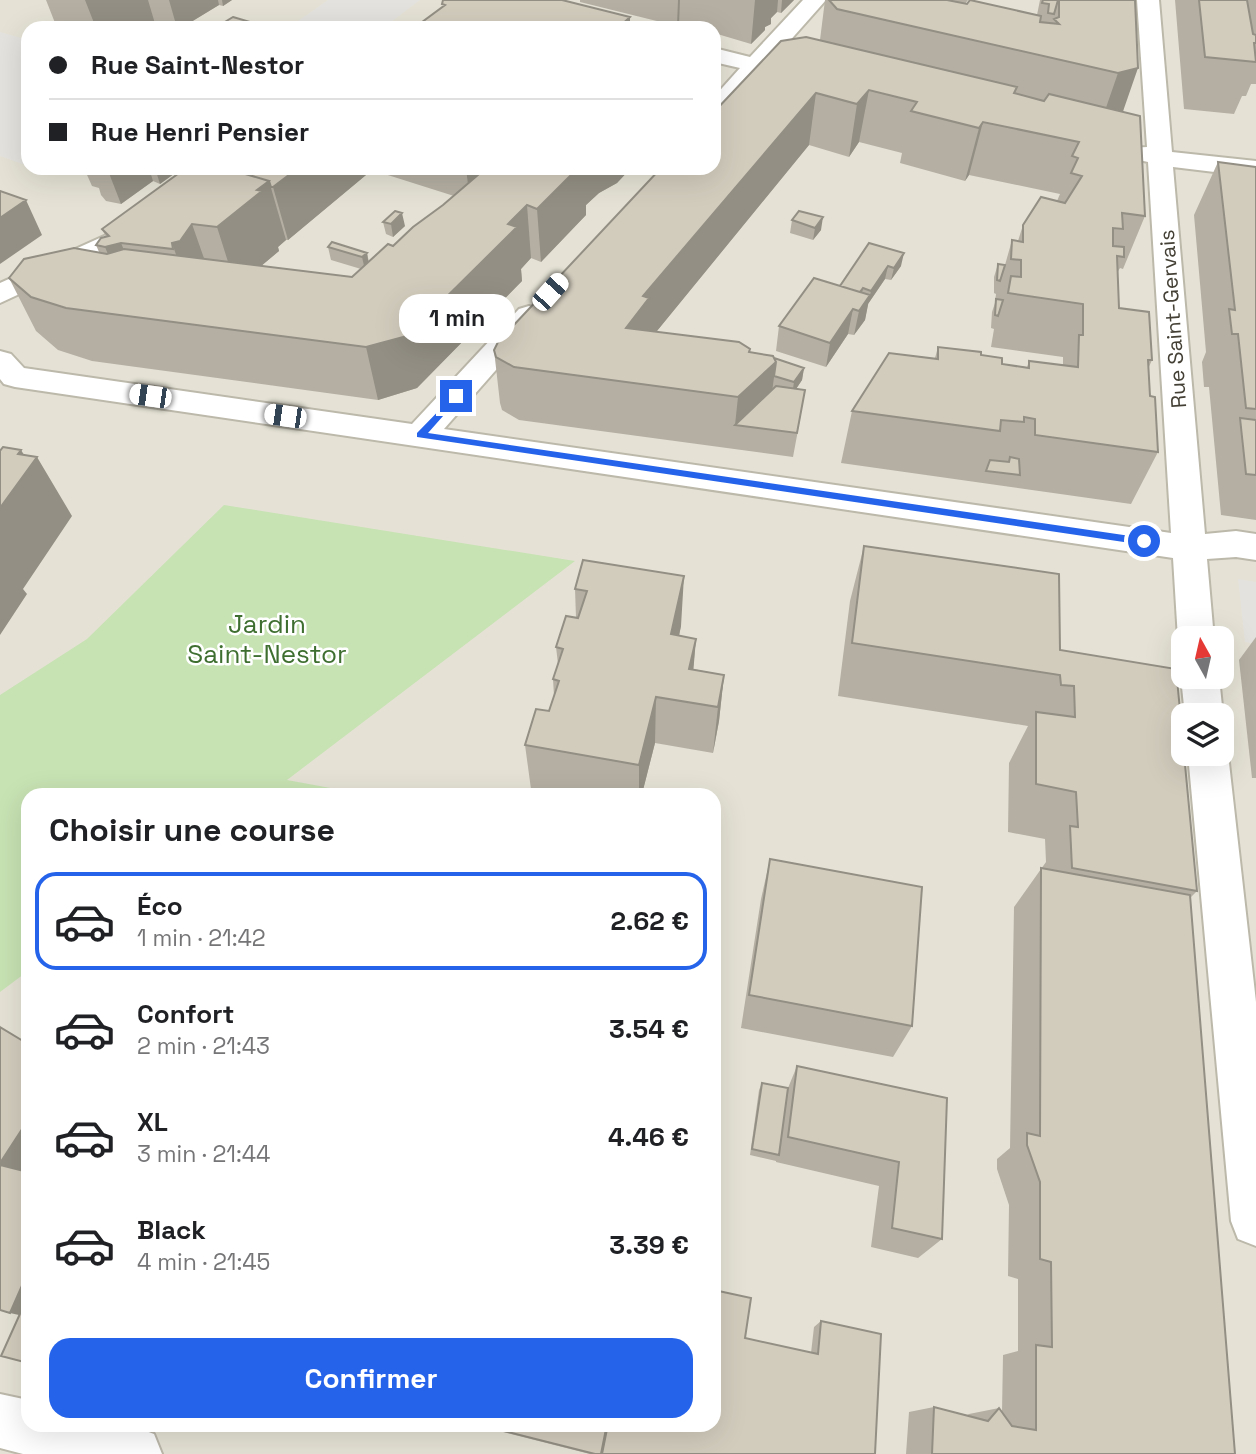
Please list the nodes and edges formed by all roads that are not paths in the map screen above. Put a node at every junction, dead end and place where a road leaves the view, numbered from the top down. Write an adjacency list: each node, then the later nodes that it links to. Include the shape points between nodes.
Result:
1 (815, 0): 4 (street)
2 (1148, 0): 8 (street, Rue Saint-Gervais)
3 (721, 57): 4 (street)
4 (755, 66): 5 (street); 6 (street)
5 (831, 84)
6 (721, 103)
7 (1116, 148): 8 (street)
8 (1161, 158): 9 (street); 16 (street, Rue Saint-Gervais)
9 (1256, 169)
10 (162, 217): 12 (street)
11 (550, 292): 14 (street)
12 (0, 294)
13 (0, 361): 14 (street, via 15,377)
14 (420, 435): 16 (street)
15 (1256, 547): 16 (street)
16 (1189, 548): 17 (street, Rue Saint-Gervais)
17 (1195, 626)
18 (1209, 766): 19 (street)
19 (1256, 1221)
20 (0, 1422): 21 (street)
21 (21, 1427)
22 (42, 1432): 23 (street)
23 (134, 1454)

